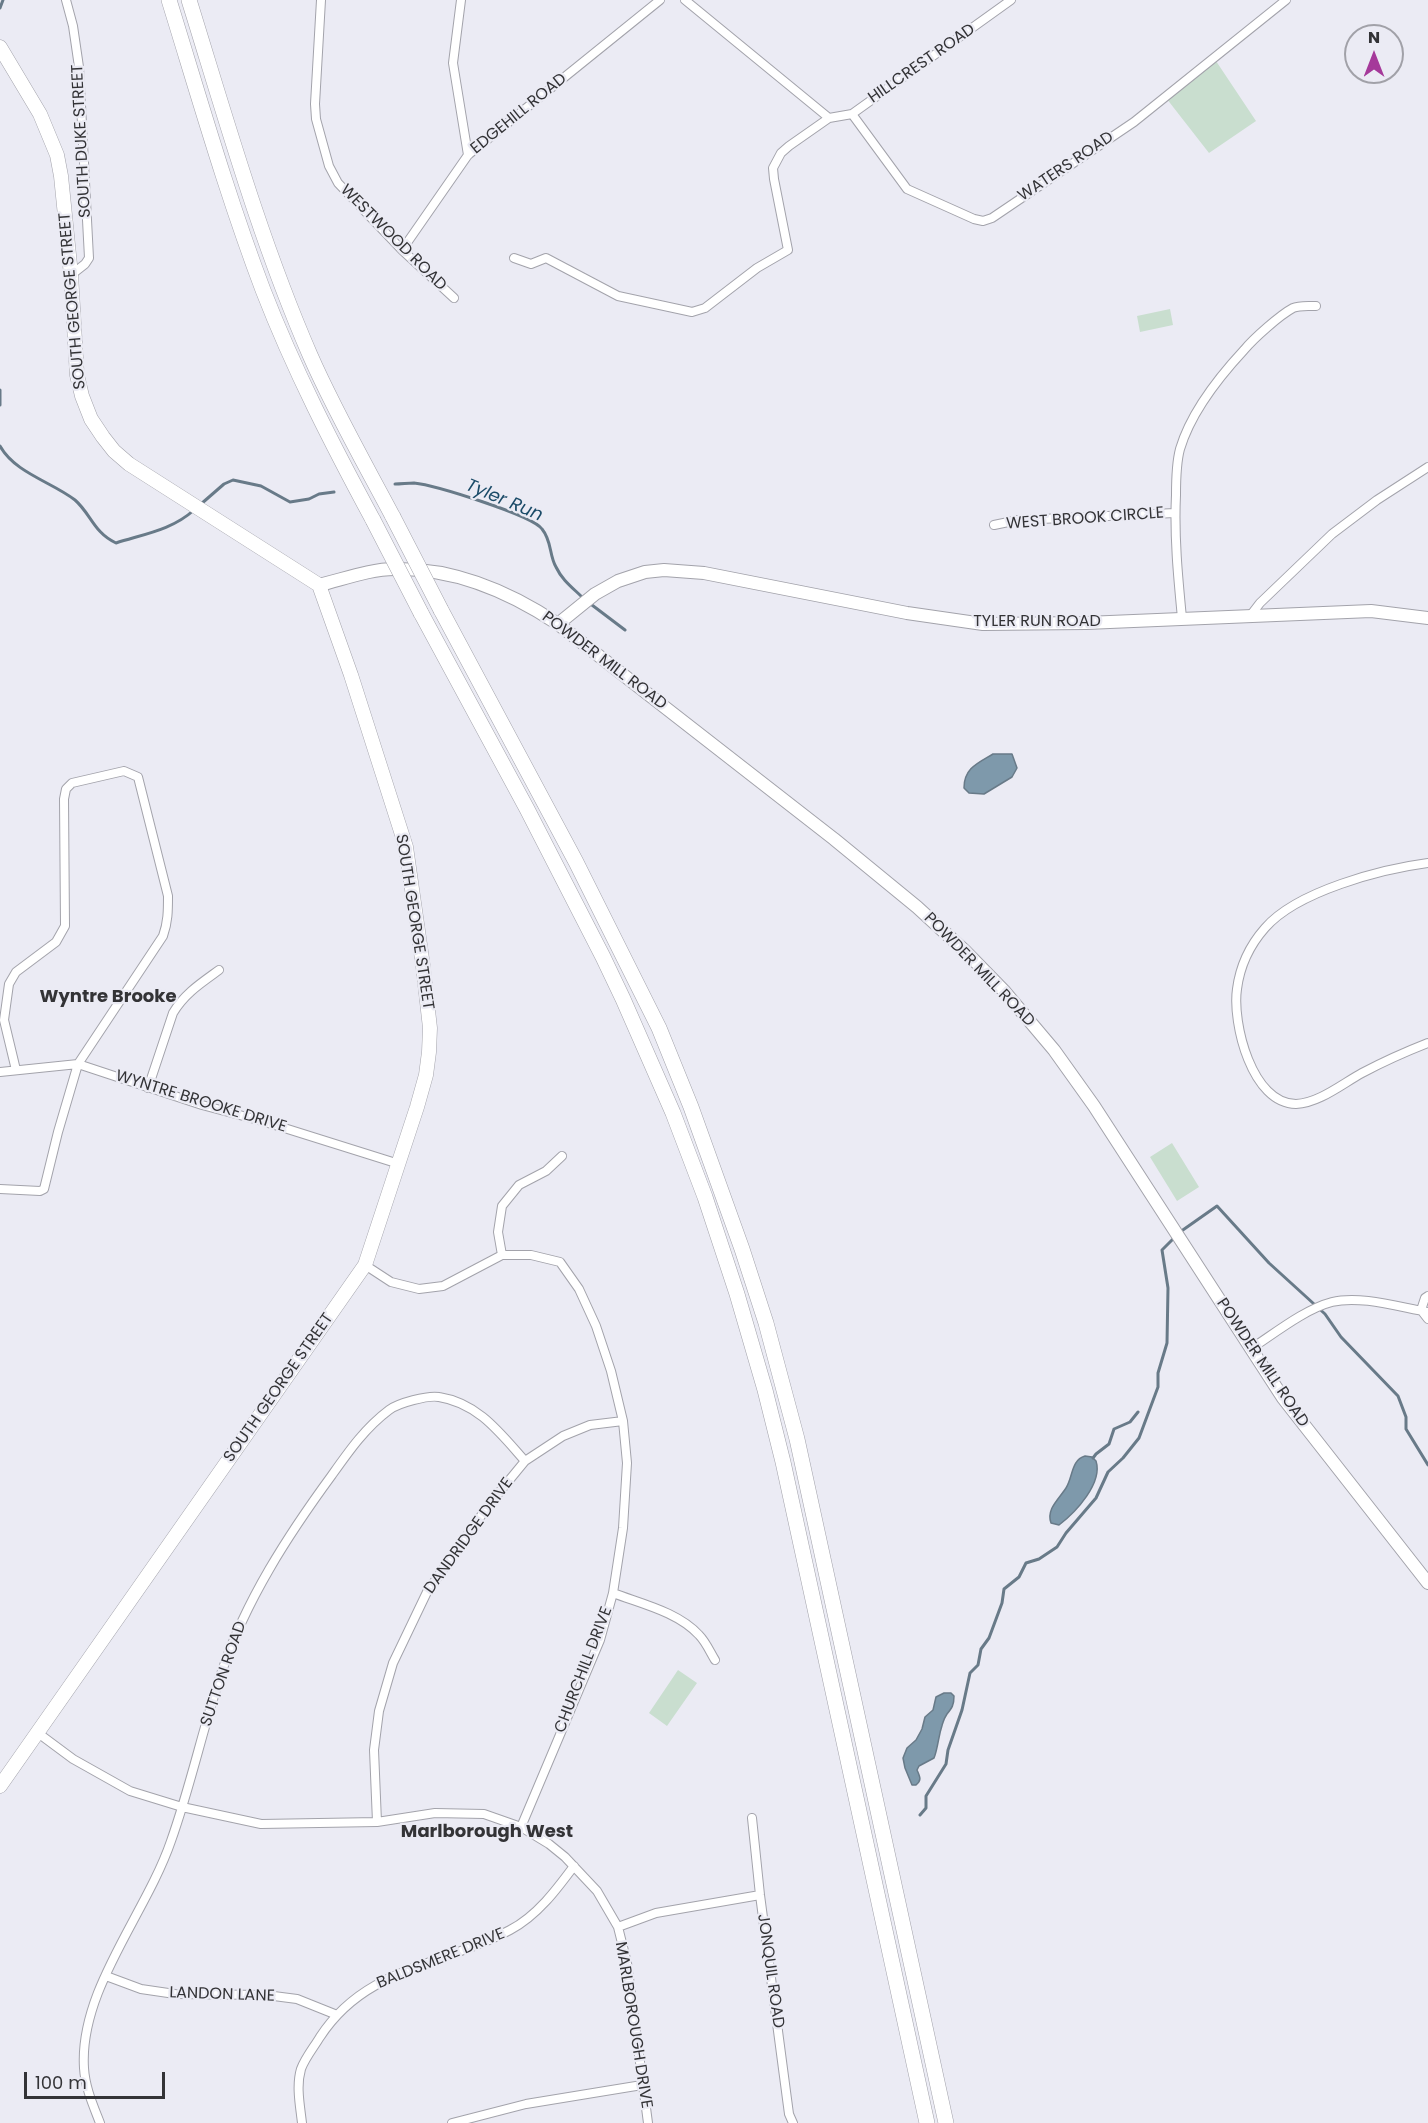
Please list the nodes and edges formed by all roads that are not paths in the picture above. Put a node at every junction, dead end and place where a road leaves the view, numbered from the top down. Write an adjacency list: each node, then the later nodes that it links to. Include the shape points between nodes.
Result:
1 (66, 0): 16 (street, SOUTH DUKE STREET, via 79,67 89,258)
2 (169, 0): 65 (highway, bridge, via 263,291 306,389 618,988 705,1197 737,1294 783,1462)
3 (189, 0): 66 (highway, bridge, via 261,228 311,357 576,862 659,1028 699,1128 766,1323 797,1439)
4 (321, 0): 14 (street, WESTWOOD ROAD, via 315,104 329,166 338,183)
5 (461, 0): 13 (street, via 453,63)
6 (660, 0): 13 (street, EDGEHILL ROAD)
7 (685, 0): 12 (street)
8 (1011, 0): 11 (street, HILLCREST ROAD)
9 (1286, 0): 11 (street, WATERS ROAD, via 1134,122 983,221 907,189)
10 (0, 47): 16 (main road, SOUTH GEORGE STREET, via 40,114 57,155)
11 (852, 114): 12 (street, HILLCREST ROAD)
12 (829, 118): 15 (street, via 781,153 773,168 788,250 757,268 705,308 692,312 618,296 546,258 531,264)
13 (468, 155): 14 (street, EDGEHILL ROAD)
14 (402, 250): 17 (street, WESTWOOD ROAD)
15 (514, 258)
16 (71, 275): 22 (main road, SOUTH GEORGE STREET, via 77,375 82,396 91,419 114,451)
17 (454, 298)
18 (1316, 306): 20 (street, via 1294,307 1251,341 1204,400 1181,447)
19 (1428, 467): 23 (street, via 1332,534)
20 (1175, 513): 21 (street, WEST BROOK CIRCLE, via 1018,520); 24 (street)
21 (994, 525)
22 (319, 585): 26 (street, POWDER MILL ROAD, via 377,571 426,570 482,584 536,609); 35 (main road, SOUTH GEORGE STREET, via 406,847 422,955 429,1052 426,1075)
23 (1250, 616): 24 (street, TYLER RUN ROAD); 25 (street, TYLER RUN ROAD, via 1371,611)
24 (1182, 618): 26 (street, TYLER RUN ROAD, via 983,624 704,573 664,570 618,581)
25 (1428, 618)
26 (558, 624): 42 (street, POWDER MILL ROAD, via 918,907 1005,992 1054,1050 1094,1107)
27 (1428, 863): 29 (street, via 1395,867 1334,887 1290,908 1266,926 1253,945 1242,970 1236,1000 1238,1026 1258,1080 1275,1098 1293,1104 1314,1100 1383,1062)
28 (219, 970): 33 (street, via 190,990 179,1003)
29 (1428, 1043)
30 (78, 1064): 31 (street, WYNTRE BROOKE DRIVE); 31 (street, via 163,936 169,915 168,896 138,777 124,771 72,783 66,789 65,926 56,942 16,972 9,984 4,1020); 33 (street, WYNTRE BROOKE DRIVE); 36 (street, via 44,1189)
31 (16, 1070): 32 (street, WYNTRE BROOKE DRIVE)
32 (0, 1072)
33 (148, 1088): 35 (street, WYNTRE BROOKE DRIVE)
34 (562, 1156): 37 (street, via 546,1171 519,1185 502,1206 498,1232)
35 (399, 1164): 38 (main road, SOUTH GEORGE STREET)
36 (0, 1189)
37 (502, 1255): 38 (street, CHURCHILL DRIVE, via 443,1286 419,1290 391,1282); 43 (street, CHURCHILL DRIVE, via 531,1255 560,1262 579,1288 596,1326)
38 (365, 1265): 48 (main road, SOUTH GEORGE STREET)
39 (1428, 1296): 40 (street)
40 (1425, 1311): 41 (street); 42 (street, via 1334,1301 1315,1308)
41 (1428, 1319)
42 (1252, 1348): 45 (street, POWDER MILL ROAD, via 1298,1418)
43 (623, 1421): 44 (street, DANDRIDGE DRIVE, via 591,1425 563,1436); 46 (street, CHURCHILL DRIVE, via 627,1463)
44 (525, 1461): 50 (street, SUTTON ROAD, via 489,1420 460,1402 436,1396 391,1408 364,1431 298,1521 246,1611 222,1670); 52 (street, DANDRIDGE DRIVE, via 427,1592 393,1663 379,1711 374,1750)
45 (1428, 1583)
46 (613, 1593): 47 (street, via 679,1620 700,1636); 53 (street, CHURCHILL DRIVE, via 600,1640)
47 (715, 1660)
48 (38, 1733): 49 (main road, SOUTH GEORGE STREET); 50 (street, MARLBOROUGH DRIVE, via 73,1759 130,1791)
49 (0, 1786)
50 (182, 1807): 52 (street, MARLBOROUGH DRIVE, via 261,1824); 57 (street, SUTTON ROAD, via 171,1844)
51 (752, 1818): 55 (street, JONQUIL ROAD)
52 (377, 1822): 53 (street, MARLBOROUGH DRIVE, via 435,1813 484,1815)
53 (521, 1827): 54 (street, MARLBOROUGH DRIVE)
54 (574, 1866): 56 (street, MARLBOROUGH DRIVE, via 597,1891); 58 (street, BALDSMERE DRIVE, via 538,1908 512,1929 375,1984)
55 (760, 1894): 56 (street, via 656,1913); 64 (street, JONQUIL ROAD)
56 (618, 1927): 59 (street, MARLBOROUGH DRIVE, via 627,1963)
57 (106, 1977): 58 (street, LANDON LANE, via 141,1989 175,1994 297,1999); 60 (street, SUTTON ROAD, via 90,2013 85,2040 87,2085)
58 (337, 2015): 61 (street, BALDSMERE DRIVE, via 302,2068)
59 (642, 2085): 62 (street, via 526,2104); 63 (street, MARLBOROUGH DRIVE)
60 (100, 2123)
61 (302, 2123)
62 (452, 2123)
63 (648, 2123)
64 (793, 2123)
65 (927, 2123)
66 (946, 2123)

